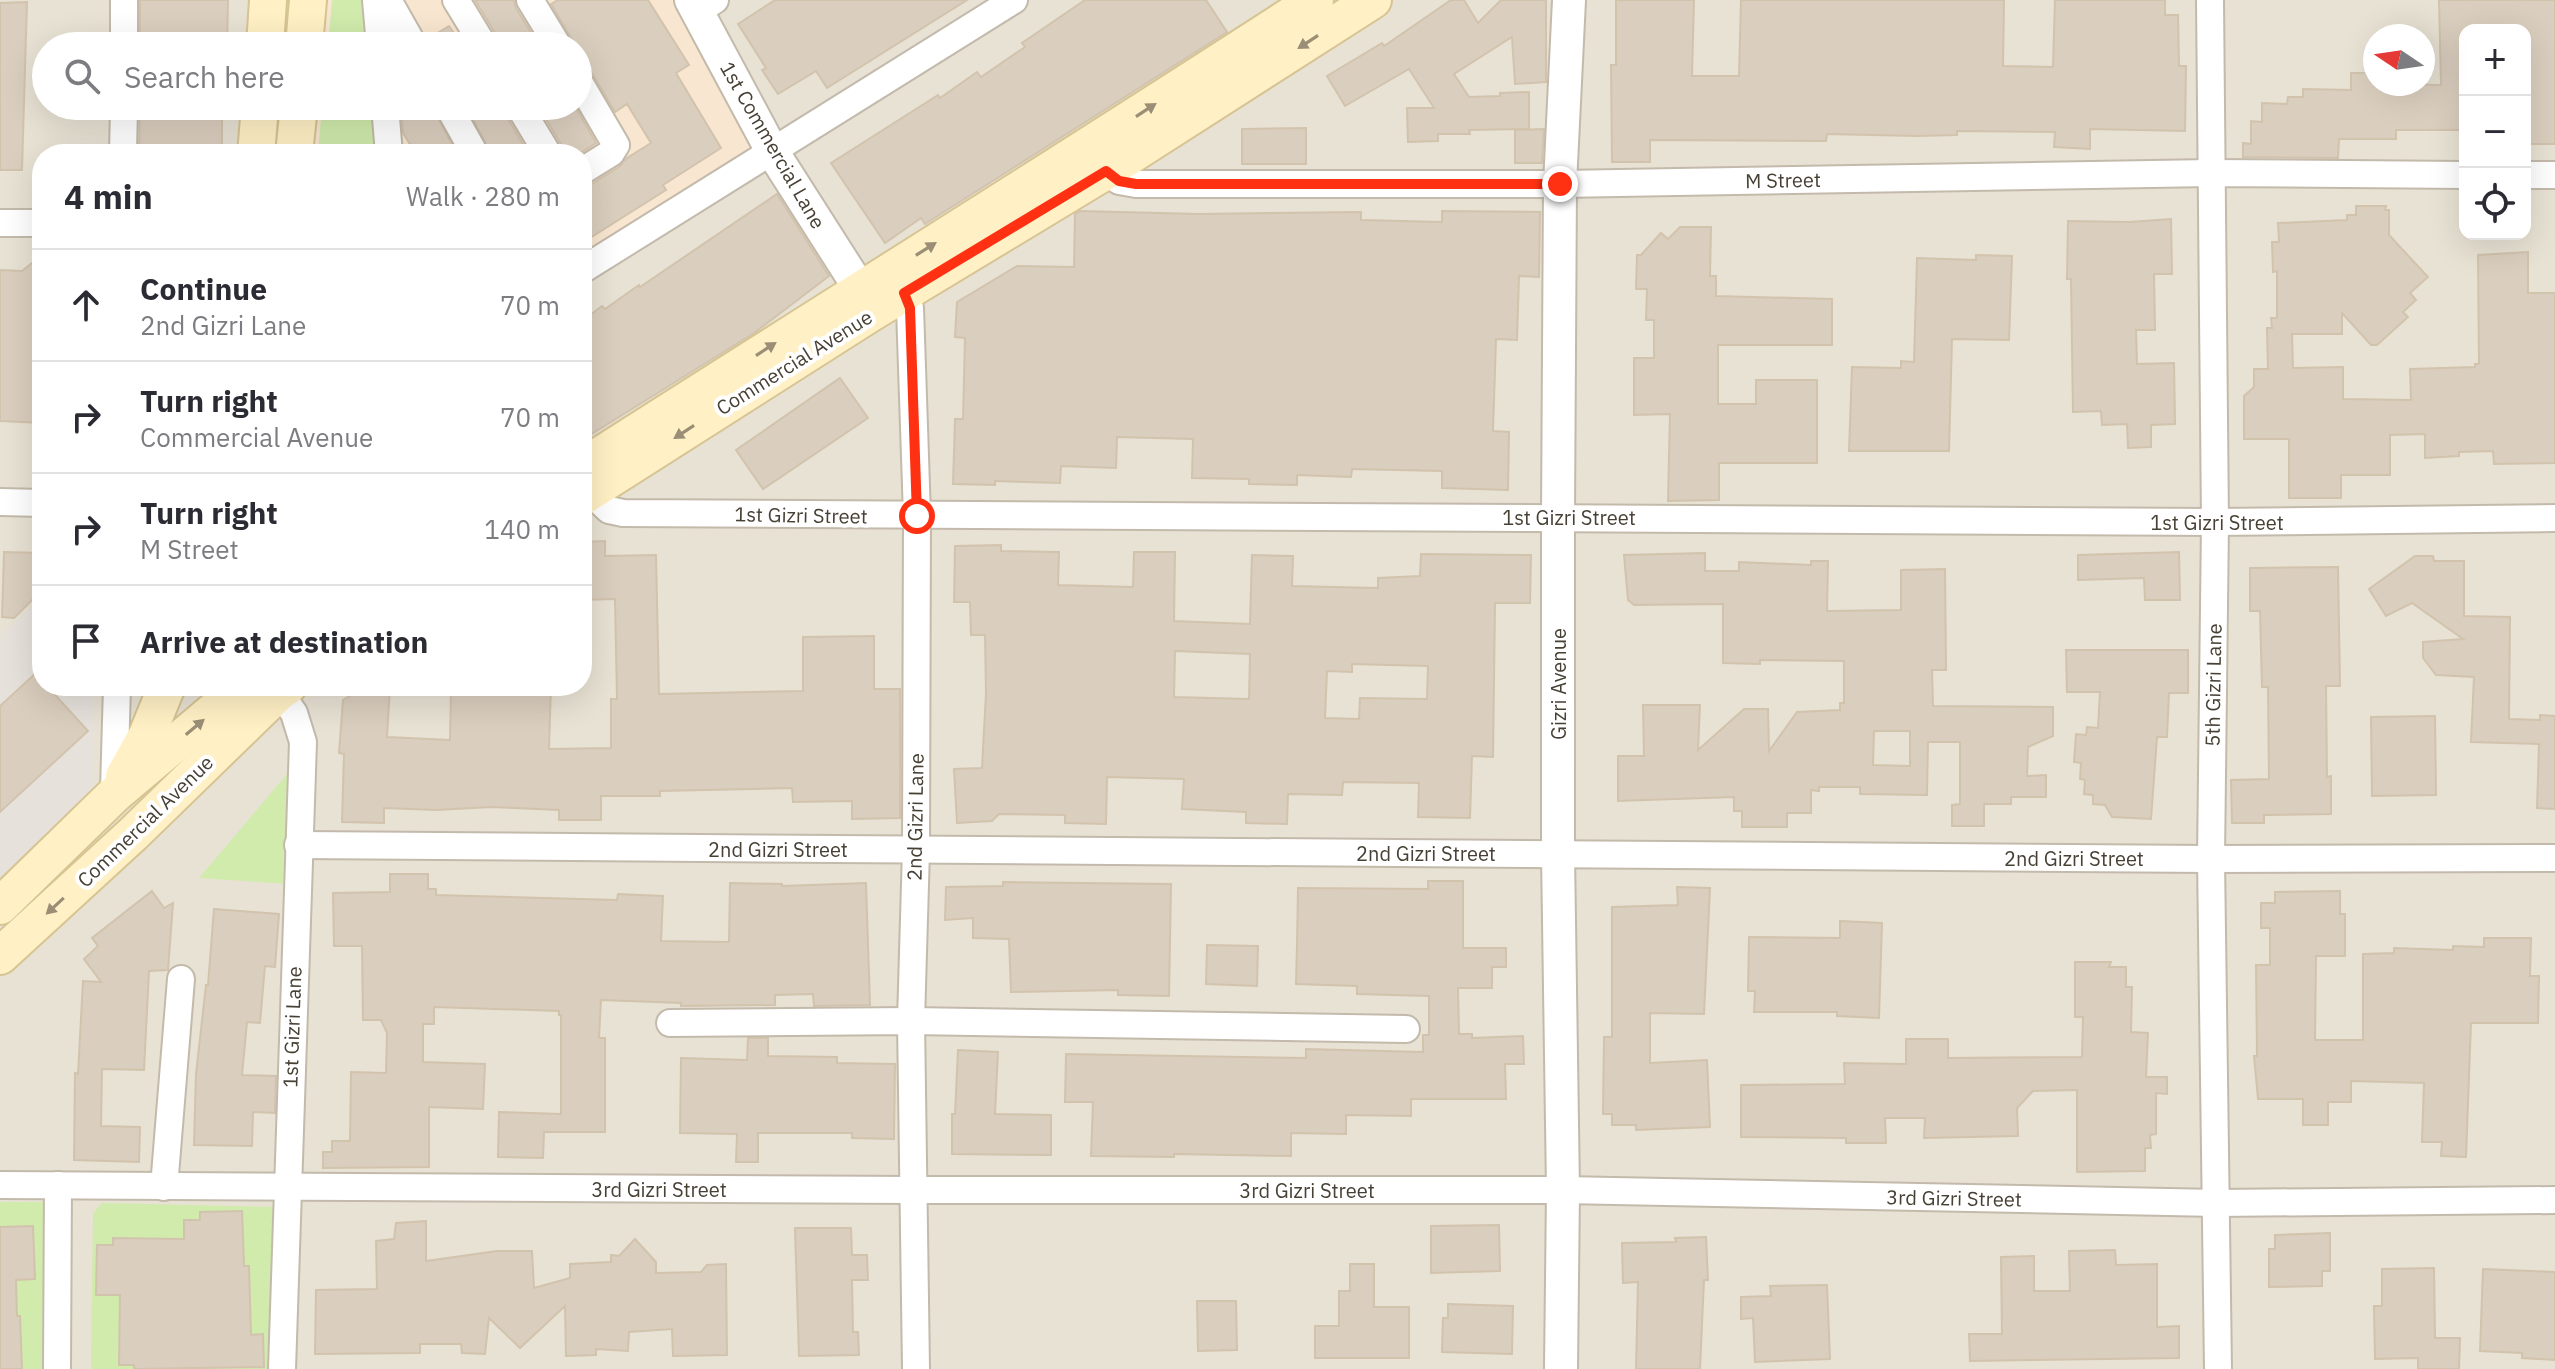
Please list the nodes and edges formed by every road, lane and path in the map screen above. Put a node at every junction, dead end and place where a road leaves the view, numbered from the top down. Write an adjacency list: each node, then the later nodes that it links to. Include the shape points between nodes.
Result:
1 (124, 0): 14 (street)
2 (268, 0): 15 (main road)
3 (308, 0): 16 (main road)
4 (376, 0): 17 (street)
5 (388, 0): 18 (street)
6 (456, 0): 19 (street)
7 (530, 0): 20 (street)
8 (1014, 0): 32 (street)
9 (1315, 0): 43 (main road, Commercial Avenue, one-way to 9, via 1089,147)
10 (1373, 0): 34 (main road, Commercial Avenue, one-way to 34)
11 (1569, 0): 39 (street, Gizri Avenue)
12 (2210, 0): 35 (street, 5th Gizri Lane)
13 (701, 4): 32 (street, 1st Commercial Lane)
14 (124, 32)
15 (266, 32)
16 (305, 32)
17 (379, 32)
18 (406, 32)
19 (475, 32)
20 (549, 32)
21 (592, 104): 33 (street, via 616,145)
22 (124, 120): 27 (street)
23 (259, 120): 28 (main road)
24 (298, 120): 29 (main road)
25 (456, 120): 30 (street)
26 (527, 120): 31 (street)
27 (123, 144)
28 (257, 144)
29 (295, 144)
30 (469, 144)
31 (542, 144)
32 (772, 151): 42 (street); 44 (street, 1st Commercial Lane)
33 (592, 165)
34 (1106, 171): 39 (street, M Street, via 1119,181 1136,184); 43 (main road, Commercial Avenue)
35 (2211, 173): 36 (street, M Street); 39 (street, M Street); 52 (street, 5th Gizri Lane)
36 (2459, 175)
37 (2531, 175): 38 (street)
38 (2555, 175)
39 (1560, 184): 50 (street, Gizri Avenue)
40 (0, 223): 41 (street)
41 (32, 223)
42 (592, 264)
43 (898, 281): 44 (main road, Commercial Avenue); 49 (street, 2nd Gizri Lane, via 910,308)
44 (865, 301): 45 (main road, Commercial Avenue)
45 (592, 480)
46 (592, 492): 49 (street, 1st Gizri Street, via 609,510 623,513)
47 (0, 502): 48 (street)
48 (32, 503)
49 (917, 516): 50 (street, 1st Gizri Street); 61 (street, 2nd Gizri Lane)
50 (1558, 517): 52 (street, 1st Gizri Street); 62 (street, Gizri Avenue)
51 (2555, 518): 52 (street, 1st Gizri Street)
52 (2215, 522): 64 (street, 5th Gizri Lane)
53 (117, 696): 58 (street)
54 (163, 696): 58 (main road)
55 (231, 696): 58 (main road, Commercial Avenue, one-way to 55)
56 (273, 696): 59 (main road, Commercial Avenue)
57 (285, 696): 60 (street, 1st Gizri Lane, via 303,742)
58 (114, 795): 59 (main road); 65 (main road, Commercial Avenue)
59 (133, 834): 66 (main road, Commercial Avenue, one-way to 66)
60 (298, 845): 61 (street, 2nd Gizri Street); 73 (street, 1st Gizri Lane)
61 (916, 850): 62 (street, 2nd Gizri Street); 68 (street, 2nd Gizri Lane)
62 (1558, 854): 64 (street, 2nd Gizri Street); 76 (street, Gizri Avenue)
63 (2555, 858): 64 (street, 2nd Gizri Street)
64 (2211, 859): 78 (street, 5th Gizri Lane)
65 (0, 906)
66 (0, 956)
67 (181, 979): 74 (street)
68 (911, 1021): 69 (street); 70 (street); 75 (street, 2nd Gizri Lane)
69 (670, 1023)
70 (1406, 1029)
71 (0, 1185): 72 (street, 3rd Gizri Street)
72 (58, 1185): 74 (street, 3rd Gizri Street); 79 (street)
73 (286, 1186): 74 (street, 3rd Gizri Street); 75 (street, 3rd Gizri Street); 80 (street, 1st Gizri Lane)
74 (164, 1187)
75 (914, 1190): 76 (street, 3rd Gizri Street); 81 (street, 2nd Gizri Lane)
76 (1563, 1190): 78 (street, 3rd Gizri Street); 82 (street, Gizri Avenue)
77 (2555, 1200): 78 (street, 3rd Gizri Street)
78 (2217, 1203): 83 (street, 5th Gizri Lane)
79 (57, 1369)
80 (282, 1369)
81 (916, 1369)
82 (1561, 1369)
83 (2218, 1369)

